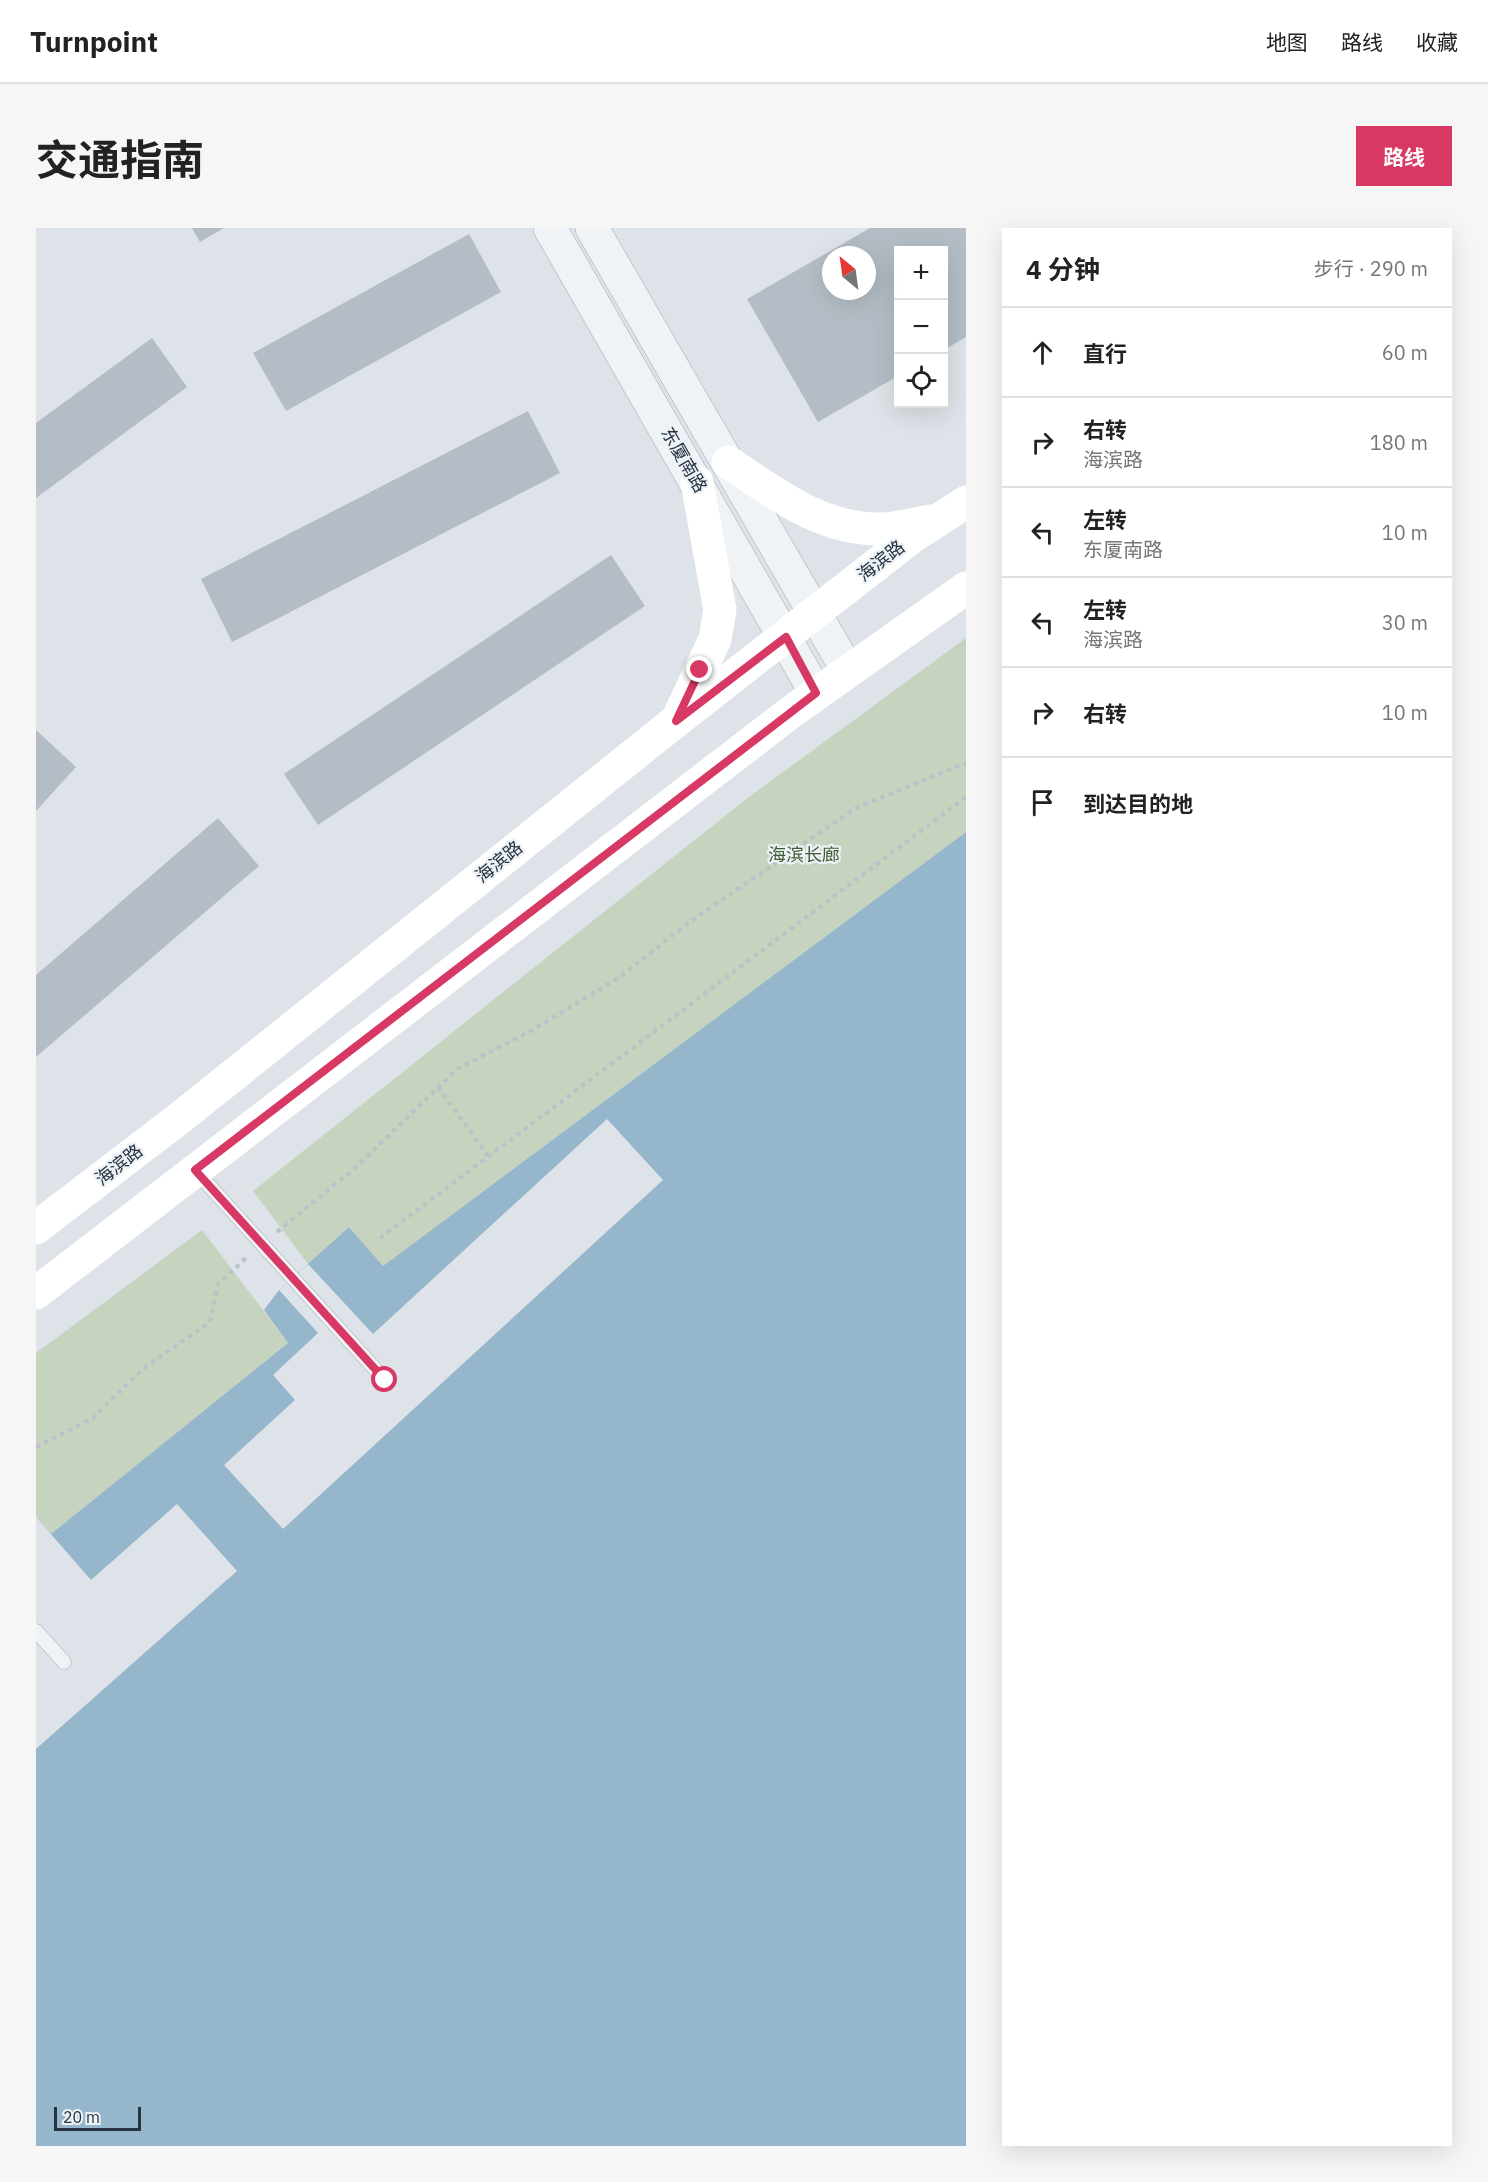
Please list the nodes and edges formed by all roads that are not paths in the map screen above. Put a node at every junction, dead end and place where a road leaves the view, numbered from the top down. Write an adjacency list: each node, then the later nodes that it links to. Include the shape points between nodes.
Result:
1 (550, 228): 4 (street, 东厦南路)
2 (592, 228): 3 (street, 东厦南路)
3 (728, 462): 6 (main road, via 803,512 824,521 879,529); 8 (street, 东厦南路)
4 (697, 482): 9 (street, 东厦南路); 12 (main road, via 720,610 715,639)
5 (966, 501): 6 (main road, 海滨路)
6 (938, 520): 8 (main road, 海滨路)
7 (966, 588): 10 (main road)
8 (815, 613): 9 (main road, 海滨路); 10 (street, 东厦南路)
9 (786, 637): 11 (street, 东厦南路); 12 (main road, 海滨路)
10 (848, 671): 11 (main road)
11 (816, 693): 13 (main road)
12 (676, 721): 14 (main road, 海滨路)
13 (195, 1170): 15 (main road); 16 (lane)
14 (36, 1228)
15 (36, 1293)
16 (385, 1380)
17 (36, 1632): 18 (lane)
18 (64, 1662)

